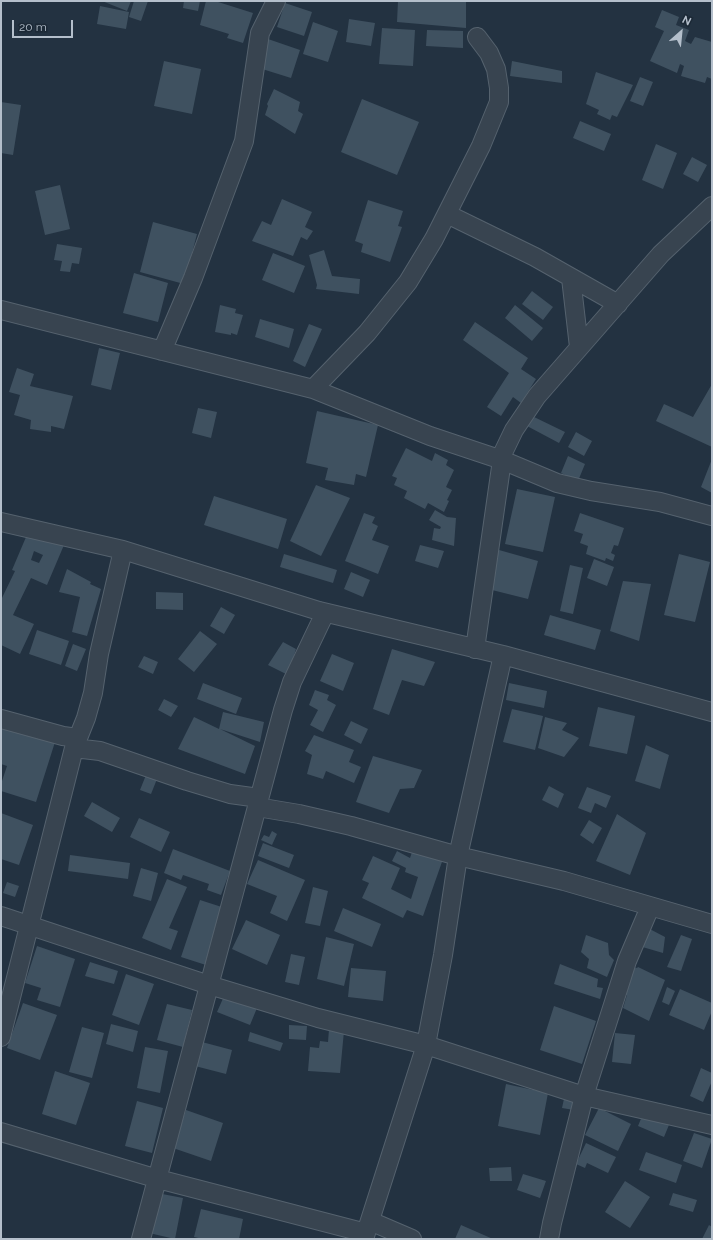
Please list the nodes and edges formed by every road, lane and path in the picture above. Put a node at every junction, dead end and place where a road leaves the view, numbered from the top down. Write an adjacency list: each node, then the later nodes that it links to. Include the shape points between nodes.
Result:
1 (276, 1): 9 (street, via 260,33 244,141 193,278)
2 (477, 37): 4 (street, via 489,53 496,69 499,102 481,146)
3 (712, 206): 6 (street, via 661,254)
4 (447, 214): 5 (street, via 516,247); 10 (street, via 408,282 367,333)
5 (572, 278): 6 (street); 8 (street)
6 (618, 304): 8 (street)
7 (1, 310): 9 (street)
8 (579, 347): 11 (street, via 537,396 514,430)
9 (162, 351): 10 (street)
10 (313, 389): 11 (street, via 430,436)
11 (501, 459): 12 (street, via 557,483 660,502); 16 (street)
12 (712, 516)
13 (1, 522): 14 (street)
14 (122, 550): 15 (street); 20 (street, via 99,654 93,694)
15 (325, 612): 16 (street); 21 (street, via 292,682)
16 (475, 648): 17 (street)
17 (503, 655): 18 (street); 22 (street)
18 (712, 712)
19 (1, 719): 20 (street, via 63,736)
20 (76, 743): 21 (street); 26 (street)
21 (258, 803): 22 (street); 27 (street)
22 (458, 856): 23 (street, via 564,881); 29 (street)
23 (650, 907): 25 (street); 30 (street, via 627,961)
24 (1, 916): 26 (street)
25 (712, 924)
26 (30, 925): 27 (street); 28 (street)
27 (209, 985): 29 (street, via 318,1018); 33 (street)
28 (1, 1037)
29 (426, 1045): 30 (street); 34 (street)
30 (584, 1096): 31 (street); 37 (street)
31 (712, 1126)
32 (1, 1132): 33 (street)
33 (158, 1179): 34 (street); 35 (street)
34 (367, 1231): 36 (street)
35 (141, 1239)
36 (412, 1239)
37 (549, 1239)

